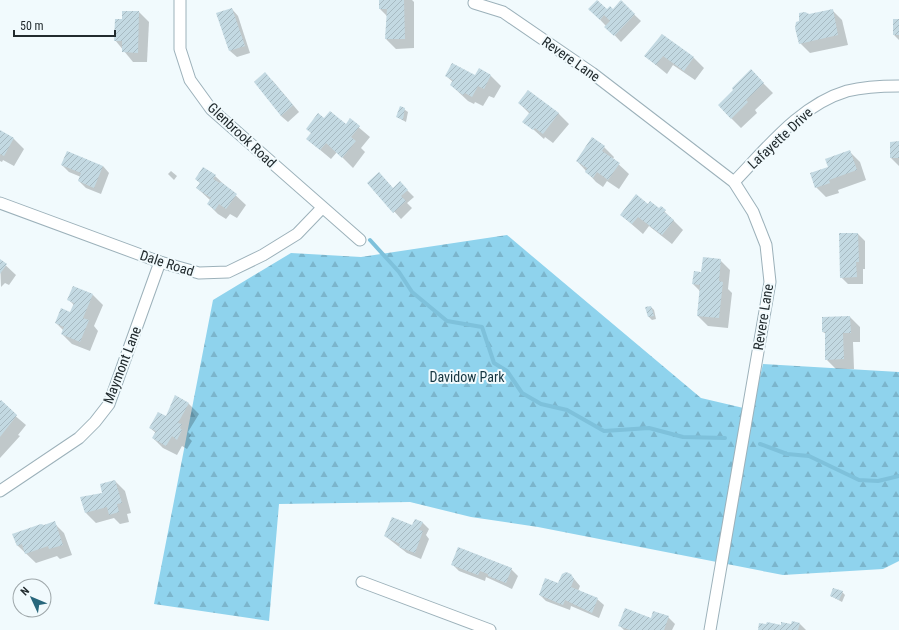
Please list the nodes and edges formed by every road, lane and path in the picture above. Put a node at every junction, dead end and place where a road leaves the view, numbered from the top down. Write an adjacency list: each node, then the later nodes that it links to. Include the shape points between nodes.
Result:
1 (180, 0): 6 (street, Glenbrook Road, via 180,49 190,80 211,109)
2 (474, 3): 4 (street, Revere Lane, via 503,12 592,73)
3 (899, 86): 4 (street, Lafayette Drive, via 848,91 813,106 771,143)
4 (734, 182): 12 (street, Revere Lane, via 753,212 766,245 770,282)
5 (0, 203): 8 (street, Dale Road)
6 (322, 208): 7 (street, Glenbrook Road); 8 (street, Dale Road, via 297,234 228,272 199,273)
7 (360, 240)
8 (160, 262): 9 (street, Maymont Lane, via 109,404 96,422 79,438)
9 (0, 491)
10 (362, 582): 11 (street)
11 (490, 630)
12 (710, 630)

